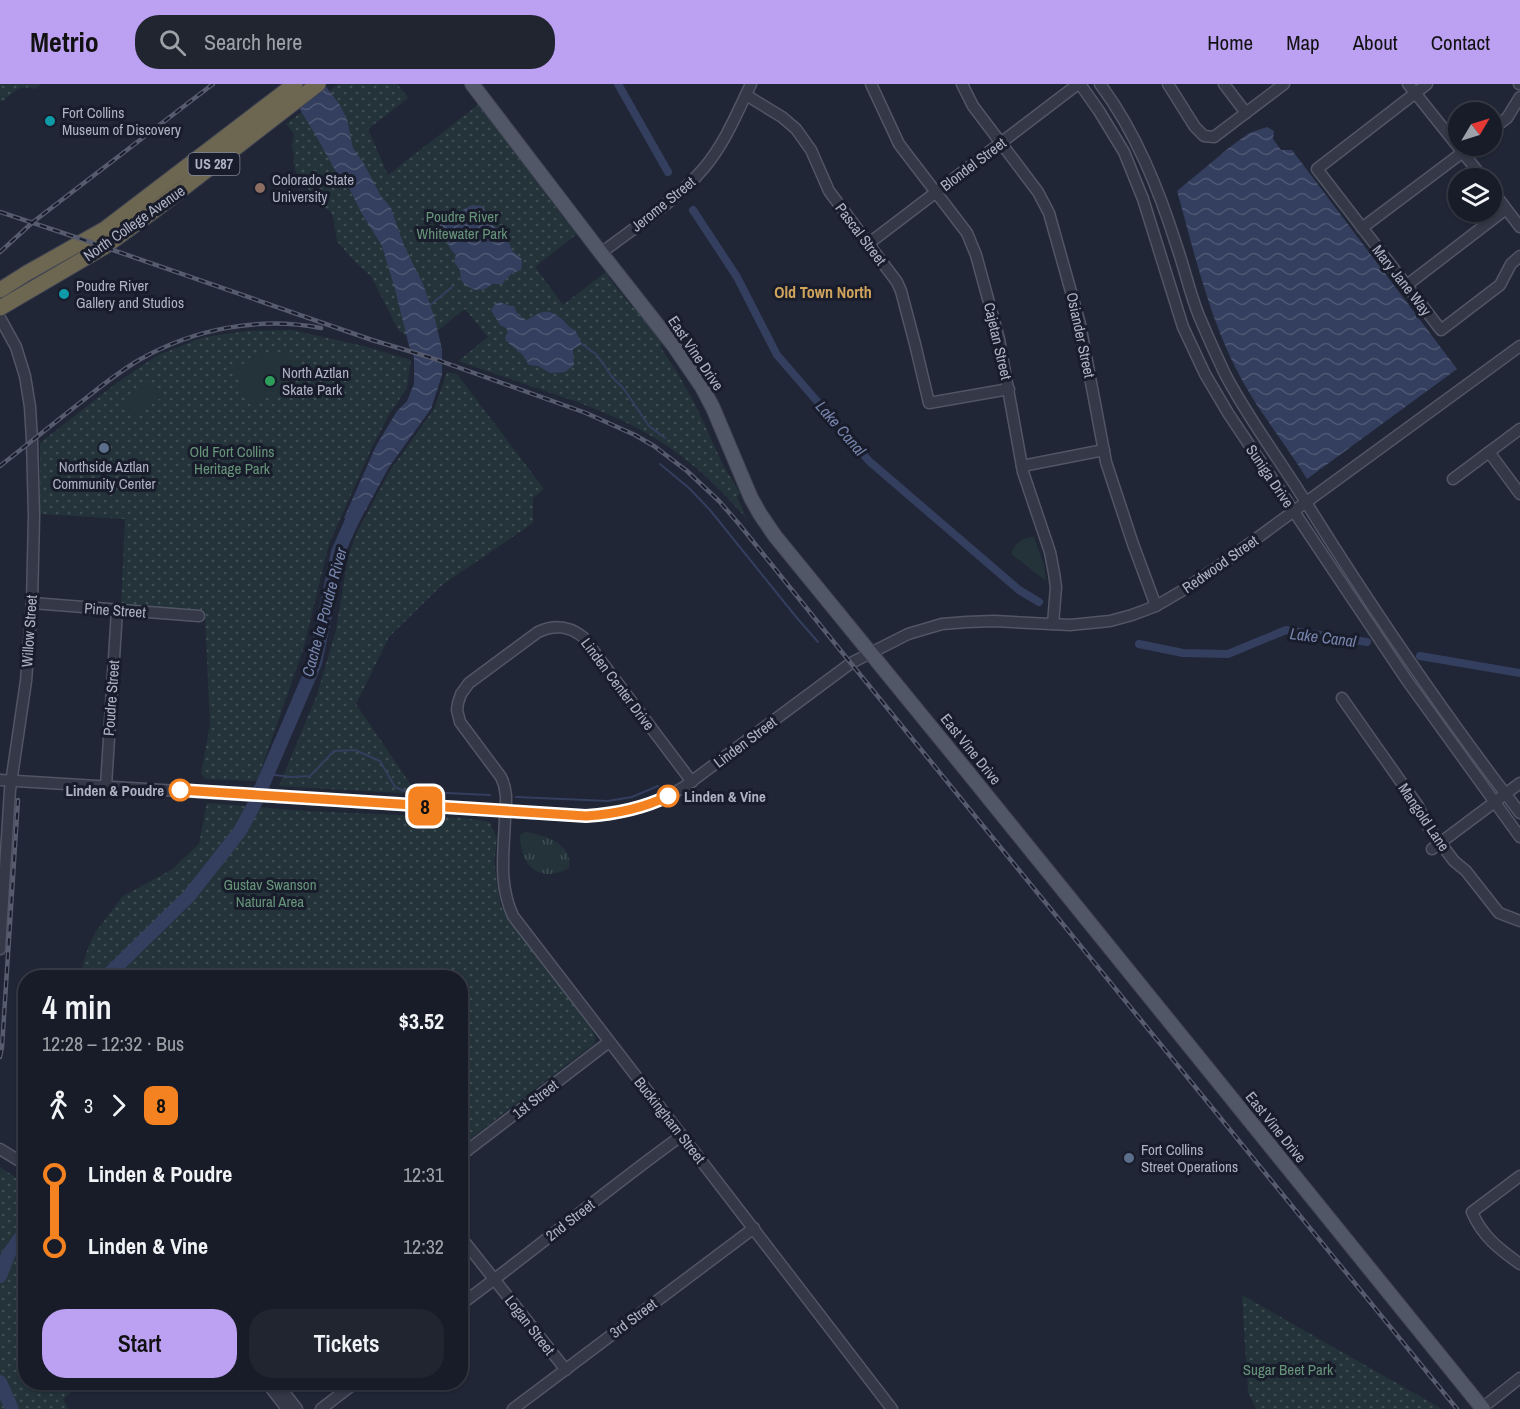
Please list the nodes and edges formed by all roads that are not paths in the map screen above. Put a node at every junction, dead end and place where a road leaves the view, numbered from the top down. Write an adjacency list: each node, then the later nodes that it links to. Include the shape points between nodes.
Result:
1 (295, 84): 16 (highway, North College Avenue / US 287)
2 (318, 84): 16 (highway, North College Avenue / US 287)
3 (472, 84): 28 (main road, East Vine Drive)
4 (751, 84): 14 (street, Jerome Street)
5 (871, 84): 22 (street, Cajetan Street, via 899,144)
6 (962, 84): 20 (street, Osiander Street)
7 (1079, 84): 20 (street, Blondel Street); 44 (street, Suniga Drive, via 1124,152 1183,327 1205,374)
8 (1100, 84): 43 (street, Suniga Drive, via 1136,143 1159,197 1199,316 1226,374)
9 (1168, 84): 17 (street, via 1204,136 1214,137)
10 (1224, 84): 17 (street)
11 (1284, 84): 17 (street)
12 (1426, 84): 13 (street)
13 (1412, 88): 19 (street); 26 (street, Mary Jane Way, via 1317,169)
14 (746, 95): 27 (street, Pascal Street, via 796,129 811,150 829,191); 28 (street, Jerome Street, via 727,136 704,168 675,197)
15 (1520, 97): 18 (street)
16 (268, 113): 31 (highway, North College Avenue / US 287, via 105,229); 32 (highway, North College Avenue / US 287, via 104,247)
17 (1246, 113)
18 (1502, 122)
19 (1448, 128)
20 (1000, 142): 22 (street, Blondel Street); 37 (street, Osiander Street, via 1049,213 1080,321)
21 (1458, 156): 26 (street)
22 (935, 192): 27 (street, Blondel Street); 35 (street, Cajetan Street, via 973,245)
23 (1502, 204): 24 (street)
24 (1506, 209): 25 (street); 30 (street)
25 (1520, 227)
26 (1362, 228): 30 (street, Mary Jane Way)
27 (868, 244): 35 (street, Pascal Street, via 901,291 929,403)
28 (601, 253): 50 (main road, East Vine Drive, via 702,387 760,514)
29 (1520, 256): 30 (street, Mary Jane Way, via 1500,285 1441,330)
30 (1407, 285)
31 (0, 290)
32 (0, 308)
33 (0, 318): 45 (street, Willow Street, via 20,357 30,407)
34 (1520, 346): 43 (street, Redwood Street)
35 (1009, 389): 39 (street, Cajetan Street)
36 (1520, 429): 38 (street)
37 (1104, 450): 39 (street); 46 (street, Osiander Street)
38 (1489, 452): 40 (street); 41 (street)
39 (1023, 466): 49 (street, Cajetan Street, via 1054,573)
40 (1453, 479)
41 (1515, 481): 42 (street)
42 (1520, 494)
43 (1306, 502): 44 (street, Redwood Street); 56 (street, Suniga Drive)
44 (1293, 511): 46 (street, Redwood Street); 57 (street, Suniga Drive)
45 (32, 603): 47 (street, Pine Street); 52 (street, Willow Street, via 26,681)
46 (1156, 606): 49 (street, Redwood Street, via 1110,621)
47 (117, 610): 48 (street, Pine Street); 55 (street, Poudre Street)
48 (199, 616)
49 (1053, 624): 50 (street, Redwood Street, via 942,624 908,634)
50 (870, 652): 53 (street, Linden Street); 80 (main road, East Vine Drive)
51 (1342, 698): 61 (street, Mangold Lane, via 1418,806)
52 (6, 780): 55 (street, Linden Street); 63 (street, Willow Street, via 10,790)
53 (692, 782): 58 (street, Linden Street, via 657,802 618,813 586,816); 58 (street, Linden Center Drive, via 583,637 555,626 538,632 469,683 458,703 460,722 504,783)
54 (1520, 783): 56 (street)
55 (106, 786): 58 (street, Linden Street)
56 (1505, 794): 57 (street); 59 (street, Suniga Drive)
57 (1494, 802): 60 (street, Suniga Drive); 61 (street)
58 (505, 810): 64 (street, Buckingham Street, via 502,881 510,910)
59 (1520, 813)
60 (1520, 837)
61 (1436, 846): 62 (street, Mangold Lane, via 1466,871 1499,913)
62 (1520, 921)
63 (0, 949)
64 (609, 1042): 65 (street, Buckingham Street); 67 (street, 1st Street)
65 (681, 1136): 70 (street, Buckingham Street); 73 (street, 2nd Street)
66 (0, 1149): 68 (street)
67 (468, 1150)
68 (18, 1160)
69 (1520, 1176): 72 (street, via 1472,1212 1489,1239)
70 (754, 1228): 75 (street, 3rd Street); 85 (street, Buckingham Street)
71 (468, 1246): 73 (street, Logan Street)
72 (1520, 1264)
73 (494, 1280): 74 (street, 2nd Street); 75 (street, Logan Street)
74 (468, 1299)
75 (566, 1370): 84 (street, 3rd Street)
76 (1520, 1378): 80 (street)
77 (272, 1390): 81 (street)
78 (282, 1390): 82 (street)
79 (346, 1390): 83 (street)
80 (1483, 1408)
81 (287, 1409)
82 (297, 1409)
83 (321, 1409)
84 (513, 1409)
85 (892, 1409)

